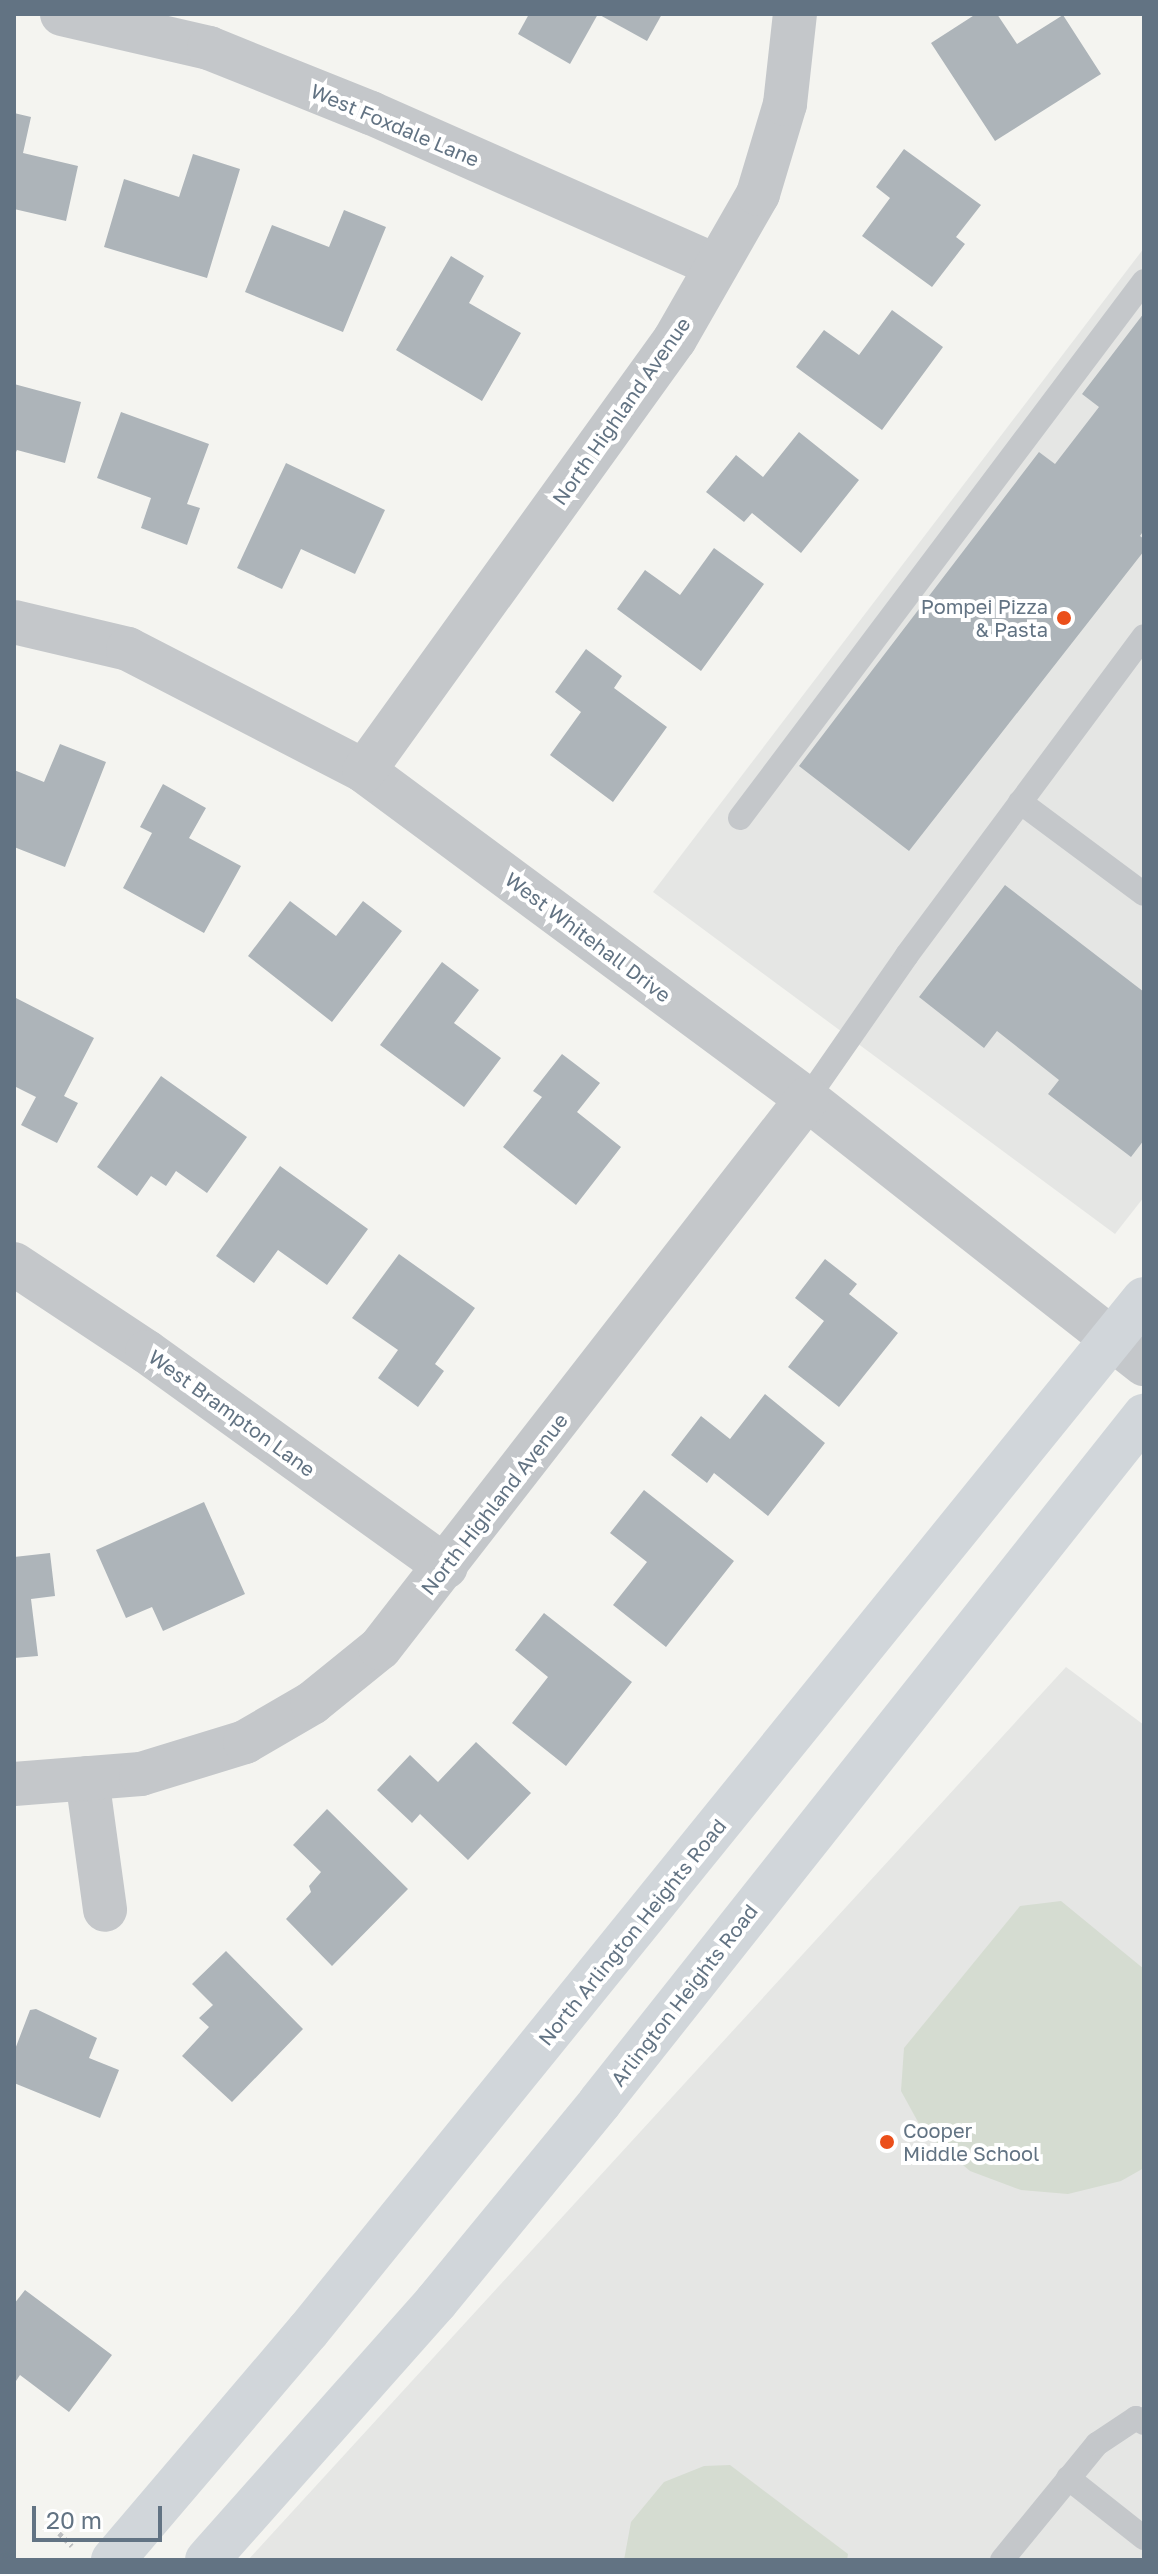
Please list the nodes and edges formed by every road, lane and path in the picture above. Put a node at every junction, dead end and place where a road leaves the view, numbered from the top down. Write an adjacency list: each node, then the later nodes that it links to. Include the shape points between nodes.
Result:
1 (62, 14): 3 (street, West Foxdale Lane, via 209,48 371,113)
2 (795, 14): 3 (street, North Highland Avenue, via 785,104 758,194)
3 (716, 266): 7 (street, North Highland Avenue, via 675,339)
4 (1144, 281): 9 (lane)
5 (14, 622): 7 (street, West Whitehall Drive, via 128,649)
6 (1144, 636): 8 (lane)
7 (364, 771): 11 (street, West Whitehall Drive)
8 (1020, 802): 10 (lane); 11 (lane)
9 (740, 818)
10 (1144, 894)
11 (807, 1099): 14 (street, West Whitehall Drive); 16 (street, North Highland Avenue)
12 (14, 1264): 16 (street, West Brampton Lane, via 147,1352)
13 (1144, 1299): 14 (main road, North Arlington Heights Road)
14 (1128, 1352): 23 (main road, North Arlington Heights Road)
15 (1144, 1416): 24 (main road, Arlington Heights Road, via 474,2255)
16 (446, 1567): 17 (street, North Highland Avenue, via 380,1648 312,1703 245,1742 141,1774)
17 (87, 1778): 18 (street, North Highland Avenue); 19 (street)
18 (14, 1784)
19 (105, 1910)
20 (1144, 2423): 21 (lane, via 1136,2418 1097,2444)
21 (1068, 2478): 22 (lane); 25 (lane)
22 (1144, 2538)
23 (113, 2560)
24 (207, 2560)
25 (1002, 2560)

